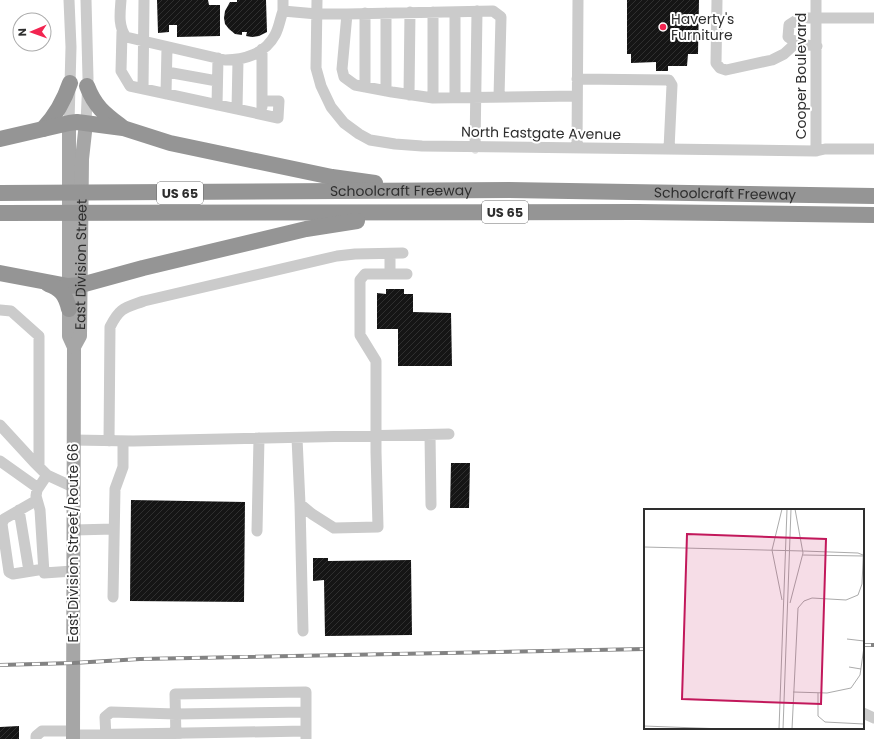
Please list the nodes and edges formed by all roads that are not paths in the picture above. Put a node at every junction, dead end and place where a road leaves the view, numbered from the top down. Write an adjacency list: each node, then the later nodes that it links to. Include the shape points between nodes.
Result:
1 (69, 0): 31 (street)
2 (86, 0): 32 (street)
3 (121, 0): 20 (street)
4 (144, 0): 21 (street)
5 (317, 0): 16 (street, North Eastgate Avenue)
6 (578, 0): 29 (street)
7 (717, 0): 22 (street, via 716,64 720,68 726,70 772,60 784,54)
8 (816, 0): 18 (street, Cooper Boulevard)
9 (283, 6): 16 (street); 25 (street, via 275,35)
10 (477, 11): 13 (street); 40 (street); 41 (street, via 493,11 501,17)
11 (410, 12): 12 (street); 15 (street); 37 (street)
12 (432, 12): 13 (street); 42 (street)
13 (455, 12): 39 (street)
14 (365, 13): 15 (street); 17 (street); 33 (street)
15 (386, 13): 35 (street)
16 (317, 14): 17 (street); 52 (street, North Eastgate Avenue, via 316,68 331,107 344,123 370,140 409,146)
17 (347, 14): 33 (street, via 342,69 344,77 355,85)
18 (817, 17): 19 (street); 22 (street, via 800,18 789,25 788,37); 23 (street, Cooper Boulevard)
19 (874, 18)
20 (122, 32): 21 (street, via 126,37); 34 (street, via 121,71 130,86)
21 (144, 42): 24 (street); 34 (street)
22 (796, 42): 23 (street)
23 (817, 46): 56 (street, Cooper Boulevard)
24 (167, 47): 26 (street); 28 (street)
25 (262, 49): 27 (street); 43 (street)
26 (218, 58): 27 (street); 30 (street)
27 (238, 60): 45 (street)
28 (167, 72): 30 (street); 36 (street)
29 (577, 79): 38 (street); 55 (street, via 669,80 672,85)
30 (217, 81): 44 (street)
31 (70, 82): 47 (street); 50 (highway, via 60,107)
32 (87, 86): 48 (street); 49 (highway, via 100,110)
33 (365, 87): 35 (street)
34 (143, 89): 36 (street)
35 (386, 91): 37 (street)
36 (166, 94): 44 (street)
37 (409, 95): 42 (street)
38 (577, 96): 41 (street); 53 (street)
39 (455, 97): 40 (street); 42 (street)
40 (476, 97): 41 (street); 52 (street)
41 (499, 97)
42 (433, 98)
43 (262, 101): 46 (street); 46 (street, via 279,101 278,118)
44 (216, 105): 45 (street)
45 (237, 109): 46 (street)
46 (262, 114)
47 (69, 123): 48 (highway); 50 (highway); 57 (main road)
48 (86, 123): 49 (highway); 57 (main road)
49 (123, 128): 58 (highway, via 170,142 346,179 387,184)
50 (43, 129): 51 (highway)
51 (0, 139)
52 (475, 148): 53 (street, North Eastgate Avenue)
53 (577, 148): 55 (street, North Eastgate Avenue)
54 (874, 149): 56 (street, North Eastgate Avenue)
55 (669, 150): 56 (street, North Eastgate Avenue)
56 (816, 151)
57 (75, 160): 70 (main road, East Division Street)
58 (509, 190): 59 (highway, Schoolcraft Freeway / US 65); 60 (highway, Schoolcraft Freeway / US 65)
59 (0, 193)
60 (874, 196)
61 (510, 212): 62 (highway, Schoolcraft Freeway / US 65); 63 (highway, Schoolcraft Freeway / US 65); 70 (highway, via 374,219 334,224)
62 (0, 213)
63 (874, 215)
64 (390, 254): 65 (street); 67 (street); 81 (street, via 337,256 144,300 124,308 116,315 110,327)
65 (403, 254)
66 (0, 273): 69 (highway)
67 (390, 274): 68 (street); 77 (street, via 365,274 360,280 360,335 376,361)
68 (407, 274)
69 (41, 281): 70 (highway); 71 (highway, via 60,290)
70 (74, 286): 71 (main road, East Division Street); 73 (main road, East Division Street, via 80,336)
71 (69, 309): 73 (main road, East Division Street, via 69,336)
72 (0, 310): 84 (street, via 11,311 38,336)
73 (74, 347): 80 (main road, East Division Street/Route 66)
74 (1, 429): 84 (street)
75 (449, 434): 76 (street)
76 (430, 435): 77 (street); 89 (street)
77 (377, 436): 79 (street); 88 (street, via 378,527 334,528)
78 (259, 438): 79 (street); 82 (street); 93 (street)
79 (297, 438): 88 (street)
80 (73, 440): 81 (street); 85 (main road, East Division Street/Route 66)
81 (109, 441): 82 (street)
82 (123, 441): 92 (street, via 123,468 115,489)
83 (0, 461): 86 (street)
84 (43, 471): 85 (street); 86 (street)
85 (73, 487): 91 (main road, East Division Street/Route 66)
86 (38, 488): 87 (street)
87 (37, 500): 90 (street); 94 (street)
88 (300, 504): 98 (street)
89 (431, 505)
90 (19, 510): 95 (street); 95 (street, via 4,519 2,524 9,572 13,574)
91 (74, 530): 92 (street); 96 (main road, East Division Street/Route 66)
92 (114, 530): 97 (street)
93 (257, 531)
94 (44, 569): 95 (street); 96 (street, via 44,573)
95 (29, 571)
96 (73, 571): 103 (main road, East Division Street/Route 66)
97 (113, 596)
98 (303, 631)
99 (306, 712): 101 (street); 101 (street, via 306,692 175,694); 104 (street)
100 (864, 713): 102 (street)
101 (176, 714): 105 (street); 106 (street, via 111,712 105,717)
102 (874, 718)
103 (73, 735): 106 (street); 107 (street, via 42,731)
104 (306, 735): 105 (street)
105 (176, 736): 106 (street)
106 (106, 737)
107 (36, 739)

